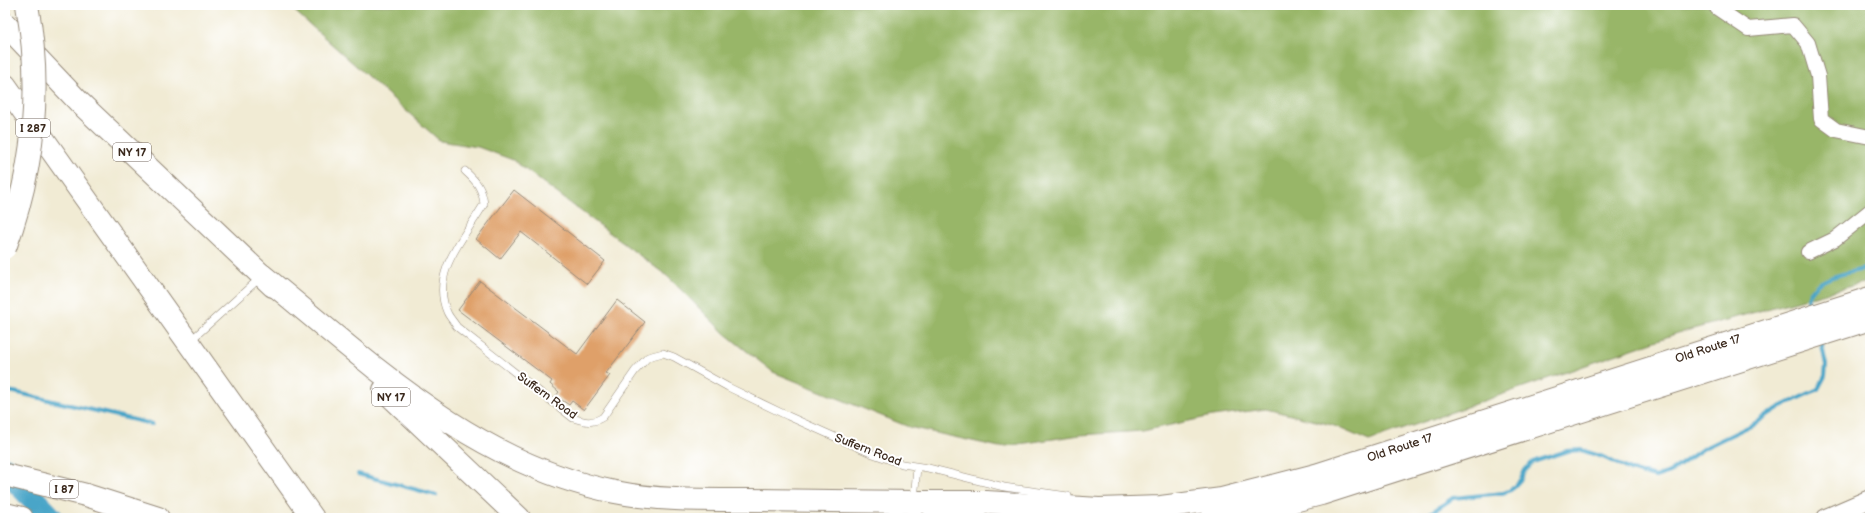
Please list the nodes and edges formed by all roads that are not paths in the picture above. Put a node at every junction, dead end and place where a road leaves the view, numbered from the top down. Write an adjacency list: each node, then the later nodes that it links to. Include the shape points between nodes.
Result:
1 (28, 5): 8 (main road, I 287, bridge, via 36,79 33,131 19,207)
2 (1717, 5): 5 (street, via 1717,8 1748,29 1792,25 1808,43 1818,76 1821,119 1836,130)
3 (5, 24): 10 (main road, NY 17, via 79,102)
4 (5, 85): 14 (main road)
5 (1870, 137)
6 (465, 171): 15 (lane, Suffern Road, via 482,191 484,204 448,261 441,289 447,313 457,327 573,418 587,423 596,422 603,417 648,357 663,353 816,429 873,454)
7 (1870, 211): 9 (street, via 1835,238)
8 (5, 248)
9 (1808, 252)
10 (262, 275): 14 (lane); 21 (main road, via 439,416 506,456 564,479 616,492 674,499); 26 (main road, NY 17)
11 (1870, 298): 13 (main road, Old Route 17)
12 (1870, 319): 13 (main road, Old Route 17)
13 (1816, 326): 17 (main road, Old Route 17); 28 (main road, Old Route 17, via 1321,494 1259,510)
14 (188, 342): 25 (main road)
15 (917, 467): 18 (lane, Suffern Road, via 1004,487); 21 (lane, Suffern Road)
16 (5, 475): 24 (main road, I 87)
17 (1285, 484): 20 (lane, via 1224,495); 21 (main road, Old Route 17, via 1222,499 1161,507 1130,509 986,502)
18 (1078, 497)
19 (1870, 499): 29 (street)
20 (1126, 500)
21 (914, 512): 27 (main road)
22 (5, 514): 23 (main road)
23 (22, 518)
24 (158, 518)
25 (313, 518)
26 (519, 518)
27 (976, 518)
28 (1212, 518)
29 (1826, 518)

